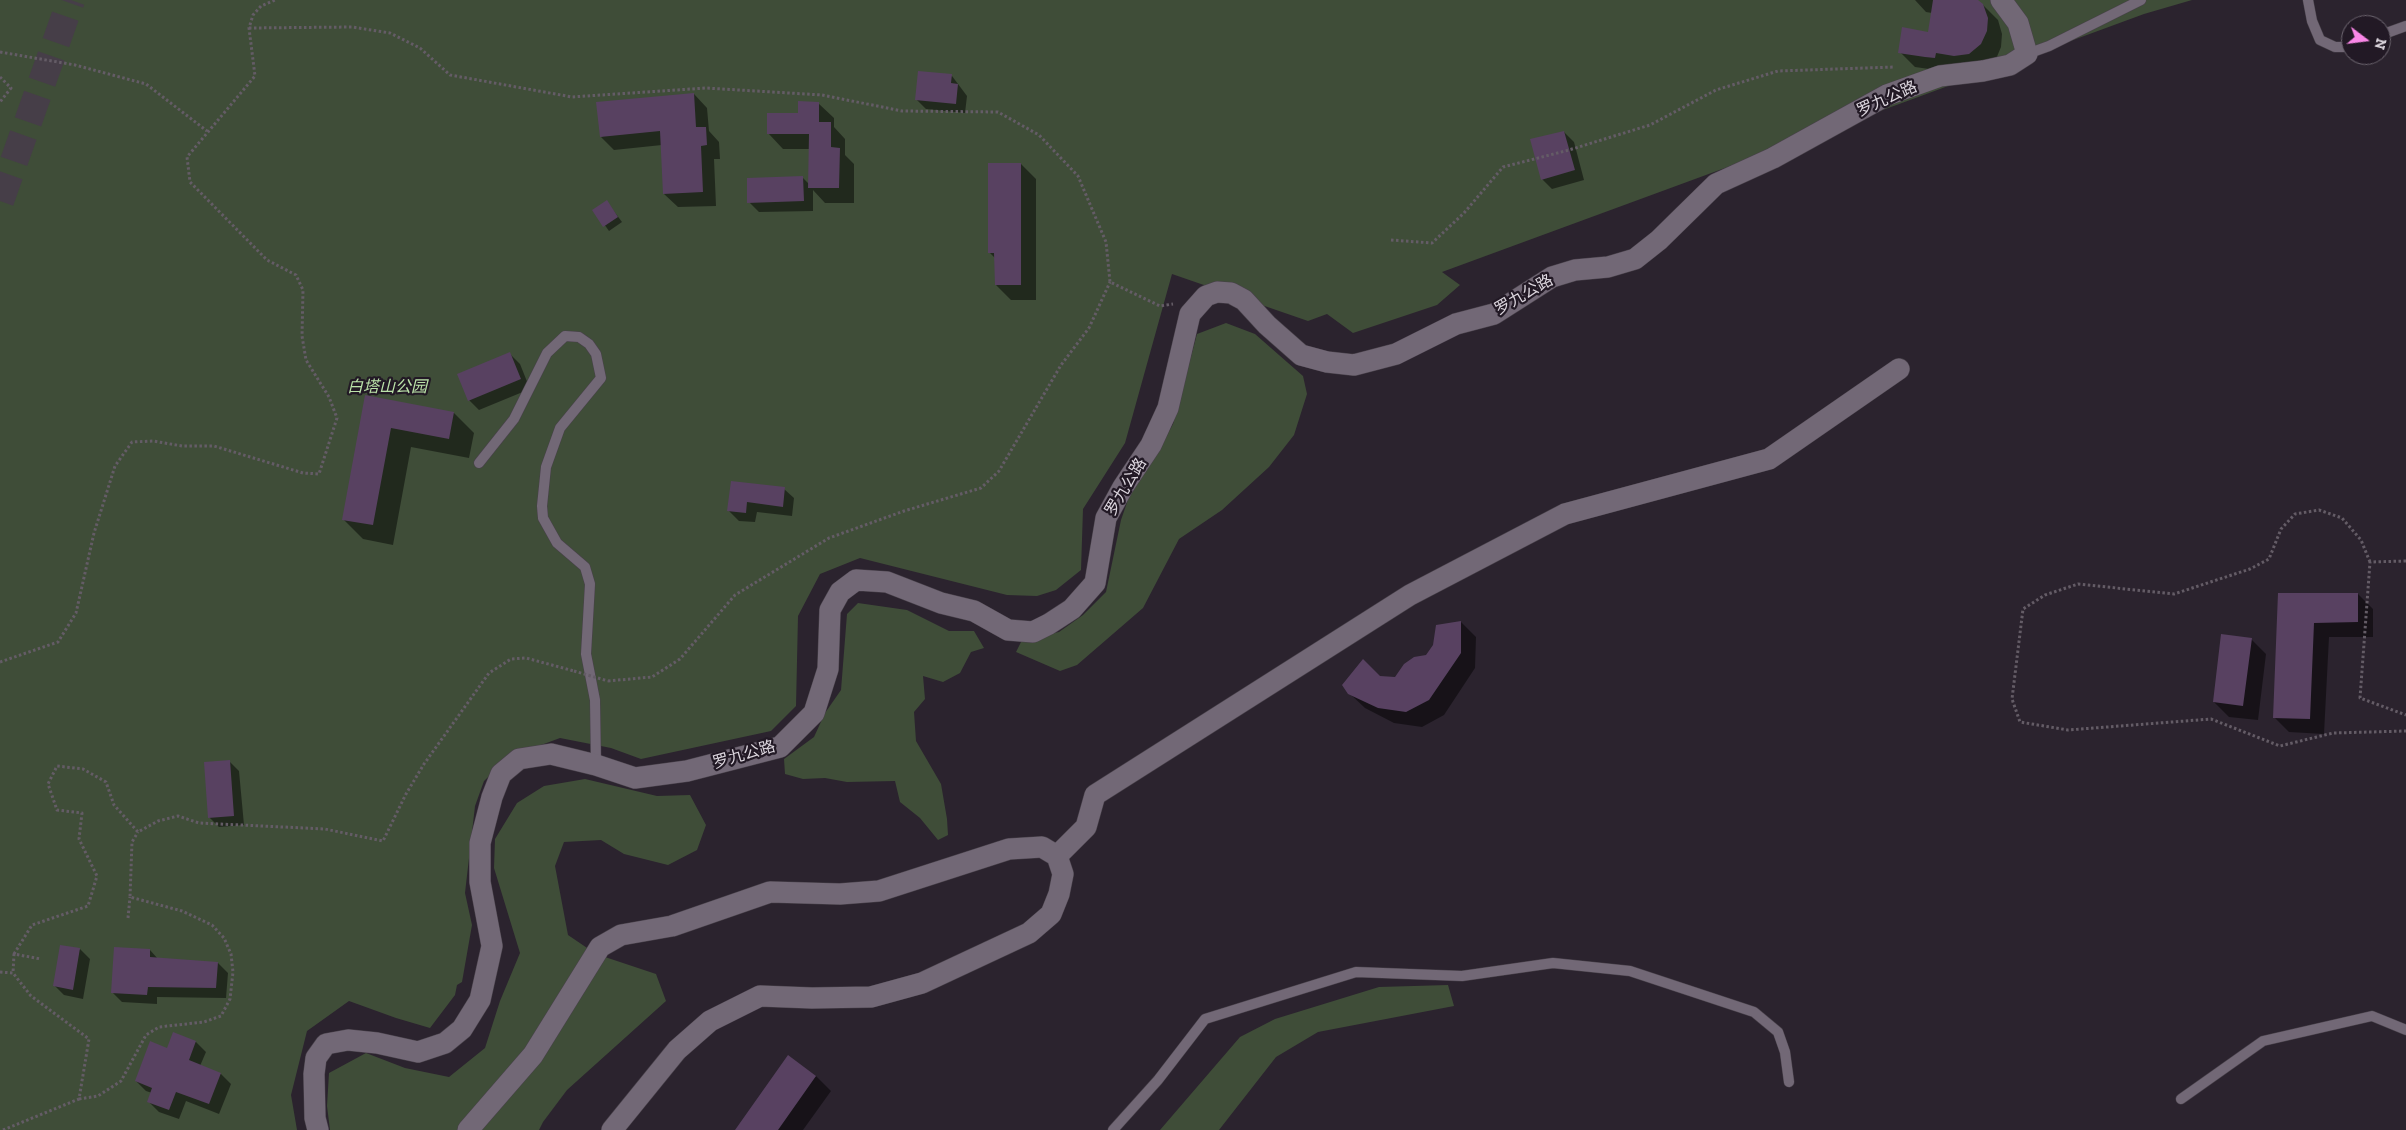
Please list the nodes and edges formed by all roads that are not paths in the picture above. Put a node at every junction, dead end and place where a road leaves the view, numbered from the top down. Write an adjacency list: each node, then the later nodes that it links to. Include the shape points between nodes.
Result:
1 (2001, 0): 7 (street, via 2018,23)
2 (2141, 0): 7 (lane, 罗九公路)
3 (2308, 0): 6 (lane, via 2320,40)
4 (2406, 26): 5 (lane)
5 (2391, 31)
6 (2341, 47)
7 (2027, 54): 10 (street, 罗九公路, via 2010,65 1940,76 1887,96 1773,158 1716,184 1635,259 1552,277 1494,314 1456,324 1396,354 1354,364 1327,362 1302,355 1244,300 1231,293 1217,292 1206,296 1190,314 1168,408 1151,445 1106,518 1095,583 1072,609 1033,632 1008,630 974,611 941,603 887,582 856,580 840,592 830,610 828,669 814,713 780,747 687,771 636,778)
8 (1899, 370): 11 (street, via 1769,459 1565,514 1410,595 1095,795 1086,827)
9 (479, 463): 10 (lane, via 514,419 547,353 565,336 579,336 589,344 596,354 601,378 560,428 546,467 542,506 543,518 557,543 585,567 590,584 586,654 595,700)
10 (596, 765): 15 (street, 罗九公路, via 551,754 519,759 501,774 480,843 480,882 492,946 480,1000 457,1034 445,1043 418,1052 348,1040 326,1044 316,1058 314,1074)
11 (1057, 856): 16 (street, via 1042,847 1009,849 879,891 840,894 770,892 672,926 621,935 600,947 533,1055); 17 (street, via 1063,874 1058,894 1050,914 1029,933 922,983 871,997 760,996 710,1021 697,1032 678,1050)
12 (2406, 1030): 14 (lane, via 2372,1016 2263,1041)
13 (1789, 1082): 18 (lane, via 1786,1052 1778,1032 1754,1012 1630,971 1553,963 1462,976 1356,972 1205,1019 1158,1080)
14 (2181, 1099)
15 (318, 1130)
16 (468, 1130)
17 (612, 1130)
18 (1113, 1130)

